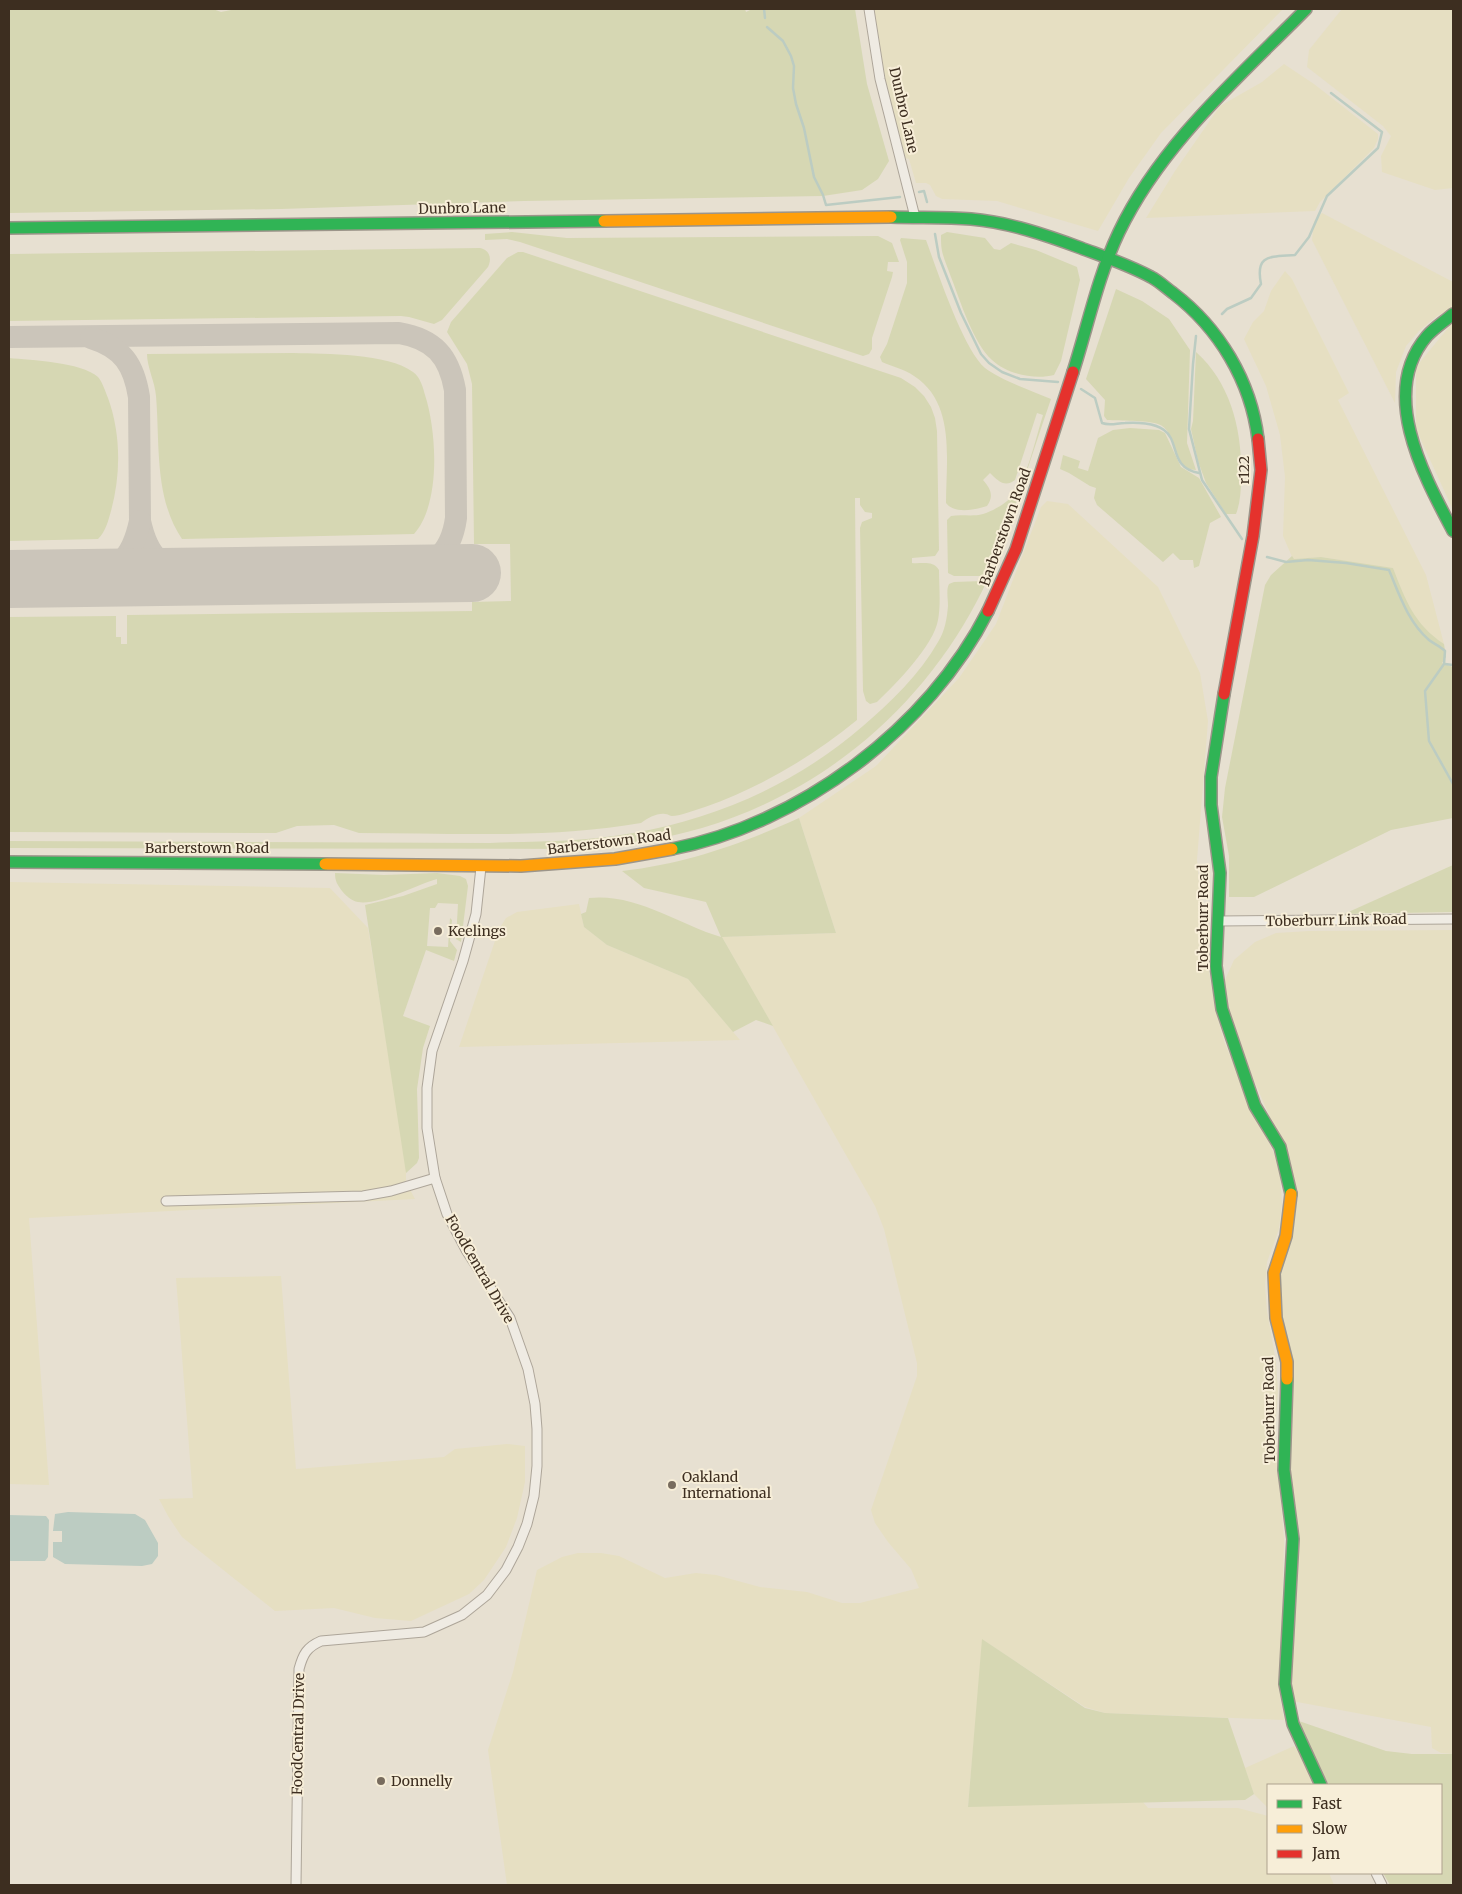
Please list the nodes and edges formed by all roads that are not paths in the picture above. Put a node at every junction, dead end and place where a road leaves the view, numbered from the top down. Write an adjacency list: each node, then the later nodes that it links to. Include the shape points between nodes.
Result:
1 (869, 9): 3 (street, Dunbro Lane, via 880,79)
2 (1306, 9): 5 (main road, Barberstown Road, via 1188,130 1135,202)
3 (915, 217): 4 (main road, Dunbro Lane); 5 (main road, Dunbro Lane, via 972,219 1022,229)
4 (9, 228)
5 (1107, 258): 8 (main road, r122, via 1153,278 1190,306 1212,329 1232,359 1249,397 1261,470 1258,505); 10 (main road, Barberstown Road, via 1066,396 1008,570 962,654 894,733 818,792 749,826 706,841 633,857 554,865)
6 (1453, 314): 7 (main road, via 1436,325 1420,345 1409,366 1404,393 1408,427 1420,464)
7 (1453, 531)
8 (1216, 746): 12 (main road, Toberburr Road, via 1211,805 1220,874)
9 (9, 862): 10 (main road, Barberstown Road)
10 (481, 867): 13 (street, FoodCentral Drive, via 476,914 434,1041 428,1069 427,1128)
11 (1453, 919): 12 (street, Toberburr Link Road)
12 (1219, 921): 15 (main road, Toberburr Road, via 1216,966 1222,1009 1255,1106 1280,1147 1291,1193 1286,1236 1274,1273 1276,1318 1286,1362 1284,1470 1293,1539 1285,1684 1293,1724)
13 (435, 1178): 14 (street, via 362,1196); 16 (street, FoodCentral Drive, via 447,1214 466,1250 510,1318 528,1369 537,1429 534,1496 527,1524 506,1570 487,1595 462,1615 424,1632 321,1641 303,1654 299,1669)
14 (166, 1201)
15 (1321, 1784)
16 (296, 1885)

